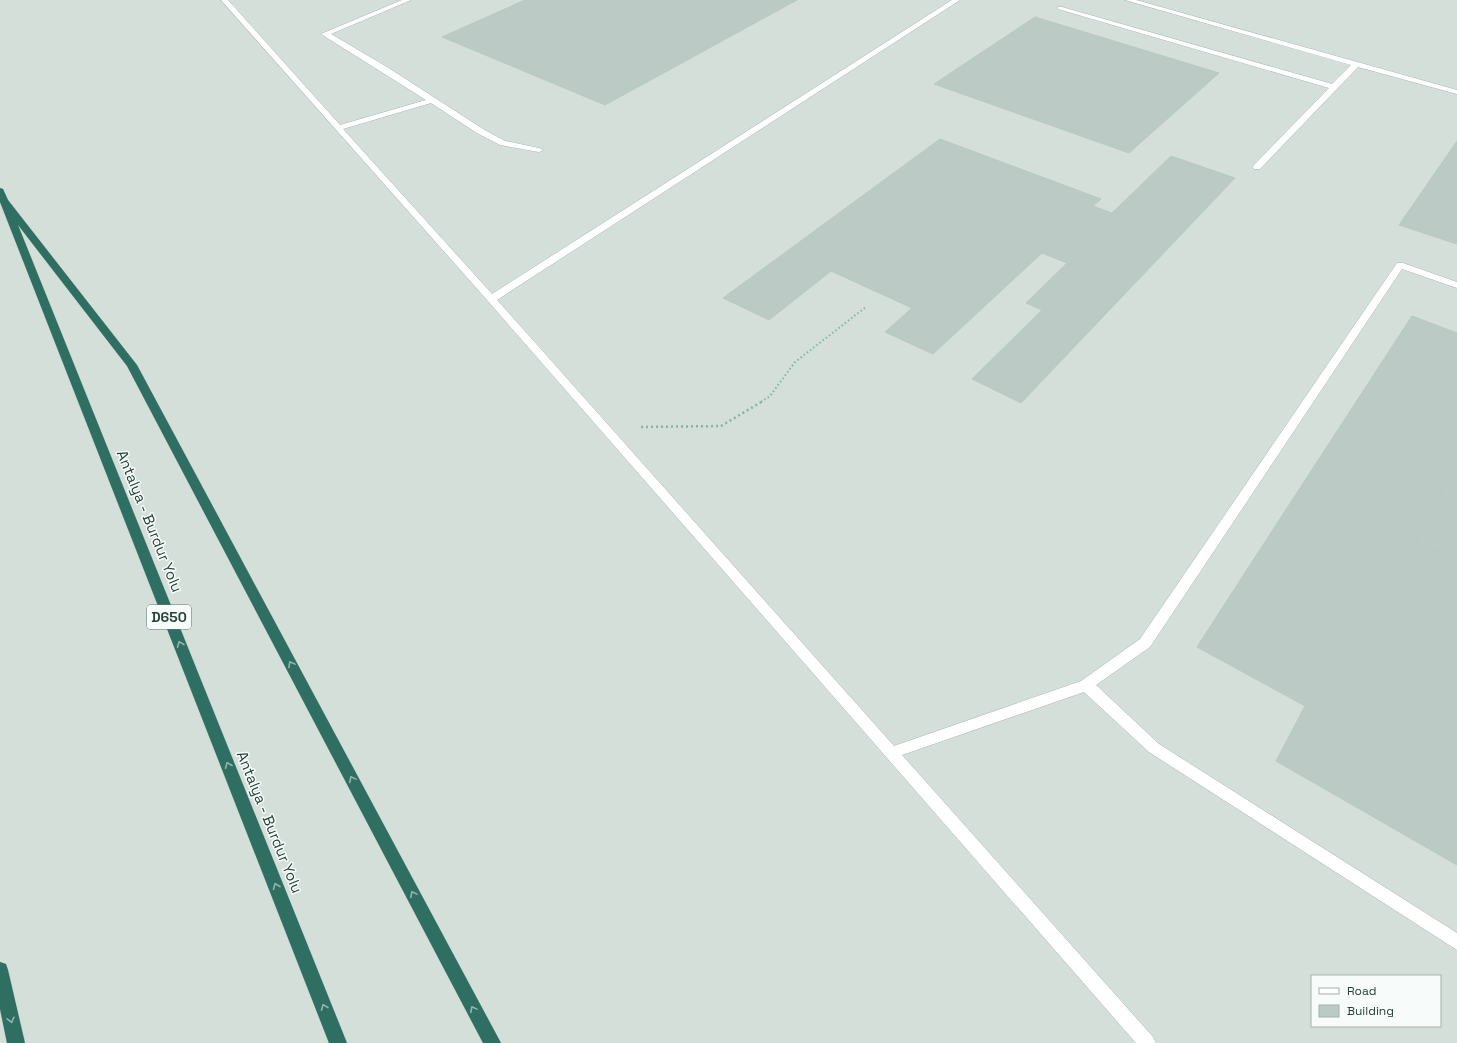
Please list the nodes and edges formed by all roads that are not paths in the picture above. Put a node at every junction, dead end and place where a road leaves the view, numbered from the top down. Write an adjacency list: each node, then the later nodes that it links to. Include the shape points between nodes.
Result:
1 (224, 0): 10 (lane)
2 (406, 0): 9 (lane, via 325,34)
3 (957, 0): 15 (lane)
4 (1128, 0): 6 (lane)
5 (1060, 8): 7 (lane)
6 (1356, 64): 7 (lane); 8 (lane)
7 (1334, 87): 12 (lane)
8 (1457, 92)
9 (433, 100): 10 (lane); 11 (lane, via 503,143)
10 (338, 128): 15 (lane)
11 (539, 150)
12 (1257, 167)
13 (2, 196): 21 (highway, Antalya - Burdur Yolu / D650, one-way to 13); 22 (highway, one-way to 13, via 132,365)
14 (1457, 285): 16 (lane, via 1400,265 1145,643)
15 (491, 299): 17 (lane)
16 (1086, 685): 17 (lane); 18 (lane, via 1154,748)
17 (891, 753): 23 (lane)
18 (1457, 942)
19 (0, 970): 20 (highway, one-way to 20)
20 (16, 1043)
21 (338, 1043)
22 (492, 1043)
23 (1147, 1043)

